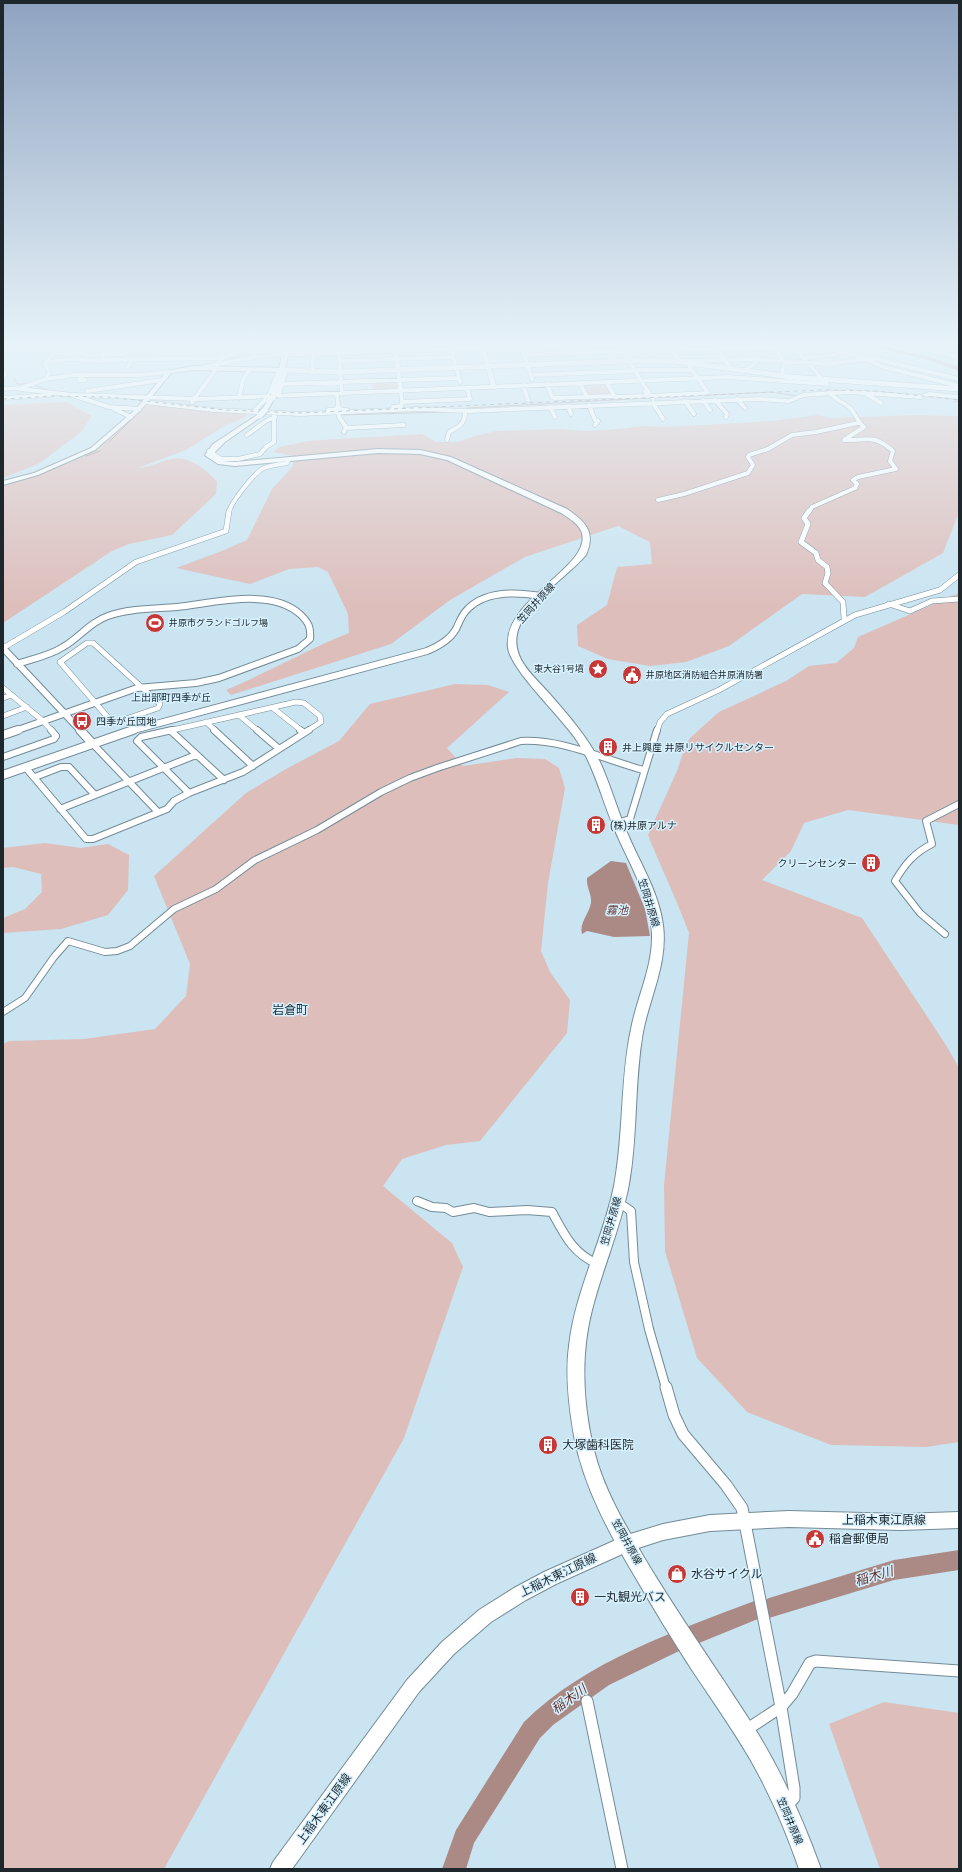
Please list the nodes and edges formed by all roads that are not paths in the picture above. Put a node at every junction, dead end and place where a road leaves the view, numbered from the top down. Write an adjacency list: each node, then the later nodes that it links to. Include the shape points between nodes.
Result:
1 (114, 430): 12 (main road, via 89,451 36,474)
2 (239, 430): 10 (main road)
3 (254, 430): 8 (street)
4 (275, 430): 10 (street, via 274,442 260,454 226,459 217,457)
5 (452, 430): 9 (street, via 449,432)
6 (824, 430): 13 (street, via 792,435 768,449 749,455 753,465 748,473)
7 (860, 430): 18 (street, via 844,440 875,438 893,451 890,461 896,469 856,478 853,480 857,484 855,488 812,507 804,518 808,524 801,542 814,550 818,560 827,567 825,583 845,602)
8 (247, 436)
9 (447, 440)
10 (209, 451): 11 (main road, 笠岡井原線, via 208,455 213,460 226,464)
11 (288, 460): 15 (main road, 笠岡井原線, via 378,451 429,453 456,461 564,511 583,526 587,543 578,559); 19 (street, via 287,463 270,466 258,472 232,503 228,516 229,527 226,531 136,562 64,612)
12 (3, 483)
13 (658, 500)
14 (959, 575): 17 (street, via 940,590)
15 (541, 596): 36 (street, via 513,593 479,601 467,610 447,641 427,651); 38 (main road, 笠岡井原線, via 518,621 512,635 512,652 521,668 555,706)
16 (959, 599): 17 (street, via 932,601 910,610)
17 (888, 604): 18 (street)
18 (846, 620): 44 (street, via 719,690 667,714 660,722)
19 (3, 648): 20 (street)
20 (17, 664): 21 (street, via 61,648 91,624 130,611 242,600 268,600 288,605 310,625 310,639 289,653 208,681); 28 (street)
21 (143, 687): 25 (street); 25 (street, via 160,704 158,708 117,722 111,721); 25 (street, via 93,643 87,643 60,662)
22 (3, 688): 23 (street)
23 (12, 695): 24 (street); 26 (street)
24 (3, 698)
25 (95, 702): 28 (street)
26 (27, 707): 30 (street); 31 (street)
27 (273, 708): 29 (street); 34 (street); 34 (street, via 296,702 304,703 320,716 321,722)
28 (66, 713): 31 (street); 36 (street)
29 (239, 715): 32 (street); 37 (street)
30 (3, 716)
31 (43, 721): 35 (street); 40 (street, via 56,736 54,739)
32 (206, 722): 33 (street); 41 (street)
33 (171, 731): 39 (street); 43 (street, via 141,737 137,741)
34 (303, 732): 37 (street)
35 (3, 735)
36 (92, 743): 42 (street); 48 (street)
37 (278, 748): 41 (street)
38 (591, 754): 44 (street); 54 (main road, 笠岡井原線); 56 (street, via 566,745 521,741 410,778 317,830 255,860 216,889 158,921 130,946 105,952 68,941 25,998)
39 (196, 756): 43 (street); 47 (street)
40 (3, 757)
41 (252, 766): 47 (street)
42 (26, 768): 45 (street); 46 (street)
43 (164, 768): 48 (street); 49 (street)
44 (643, 770): 54 (street, via 630,819)
45 (3, 776)
46 (35, 778): 50 (street, via 61,767 69,767); 52 (street)
47 (224, 780): 49 (street)
48 (130, 782): 50 (street); 53 (street)
49 (189, 793): 53 (street, via 174,801 167,809)
50 (95, 795): 52 (street)
51 (959, 804): 55 (street, via 926,821 932,844 918,850 906,860 895,881 920,913)
52 (60, 809): 53 (street, via 86,838 93,839)
53 (158, 812)
54 (617, 823): 58 (main road, 笠岡井原線, via 652,904 658,936 657,959 635,1036 628,1138)
55 (945, 934)
56 (3, 1012)
57 (418, 1201): 59 (street, via 453,1212 474,1208 489,1212 552,1212 567,1242 586,1260)
58 (618, 1202): 59 (main road, 笠岡井原線); 60 (street, via 631,1211 634,1262 649,1329 674,1415 683,1434 741,1505)
59 (598, 1264): 62 (main road, 笠岡井原線, via 581,1322 576,1377 584,1440 592,1471)
60 (744, 1520): 61 (main road, 上稲木東江原線); 62 (main road, 上稲木東江原線, via 692,1526); 65 (street)
61 (959, 1520)
62 (627, 1543): 66 (main road, 笠岡井原線, via 675,1626); 68 (main road, 上稲木東江原線, via 520,1594 485,1616 448,1648 413,1686)
63 (959, 1671): 65 (street, via 816,1661 810,1663)
64 (587, 1701): 69 (street)
65 (782, 1708): 66 (street); 67 (street, via 794,1788 792,1803)
66 (744, 1731): 67 (main road, 笠岡井原線)
67 (786, 1808): 70 (main road, 笠岡井原線)
68 (280, 1869)
69 (622, 1869)
70 (810, 1869)

